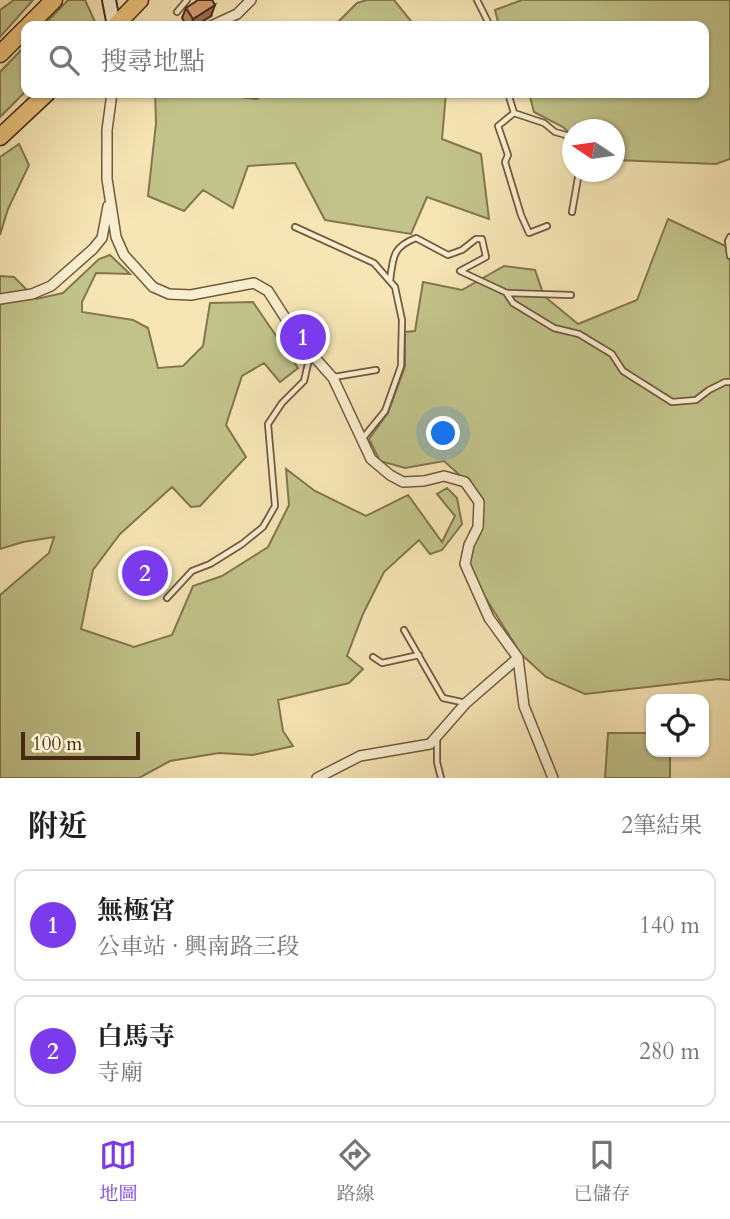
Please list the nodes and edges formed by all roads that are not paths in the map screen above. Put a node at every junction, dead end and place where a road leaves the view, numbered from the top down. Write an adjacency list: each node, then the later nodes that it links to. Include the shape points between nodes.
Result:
1 (54, 0): 8 (highway)
2 (110, 0): 9 (street)
3 (140, 0): 10 (highway)
4 (187, 0): 7 (lane)
5 (251, 0): 11 (street)
6 (477, 0): 12 (lane)
7 (177, 12)
8 (33, 21)
9 (114, 21)
10 (120, 21)
11 (222, 21)
12 (487, 21)
13 (21, 33): 14 (highway)
14 (0, 54)
15 (42, 98): 20 (highway)
16 (112, 98): 22 (street, via 106,160)
17 (510, 98): 18 (lane)
18 (514, 113): 19 (lane); 24 (lane, via 498,126 508,155 505,162 529,233)
19 (562, 134)
20 (0, 137)
21 (577, 182): 23 (lane)
22 (109, 198): 31 (street, via 102,238 93,249 51,286); 32 (street, via 124,255 153,287 169,294 191,295 254,283 268,291)
23 (572, 212)
24 (547, 226)
25 (295, 227): 28 (lane, via 374,263)
26 (730, 237): 27 (lane)
27 (730, 256)
28 (390, 281): 29 (lane, via 393,254 405,243 416,239 447,256 482,239 486,257 460,271); 36 (lane, via 402,320 401,366 385,411)
29 (507, 293): 30 (lane); 35 (lane, via 513,303 554,328 579,334 612,354 623,371 672,402 696,400)
30 (571, 295)
31 (0, 299)
32 (310, 355): 34 (street); 37 (lane, via 304,382 268,424 275,506 263,527 192,571)
33 (376, 370): 34 (lane)
34 (333, 378): 36 (street)
35 (730, 382)
36 (363, 438): 41 (street, via 372,459 402,481 444,476 465,482 479,502 478,527 465,564 489,618)
37 (167, 598)
38 (404, 630): 39 (lane)
39 (419, 655): 40 (lane, via 382,663); 42 (lane, via 443,698)
40 (373, 657)
41 (517, 658): 42 (street); 46 (street, via 524,706)
42 (466, 703): 43 (street)
43 (437, 734): 44 (street, via 430,744 360,756); 45 (lane)
44 (317, 778)
45 (441, 778)
46 (554, 778)

